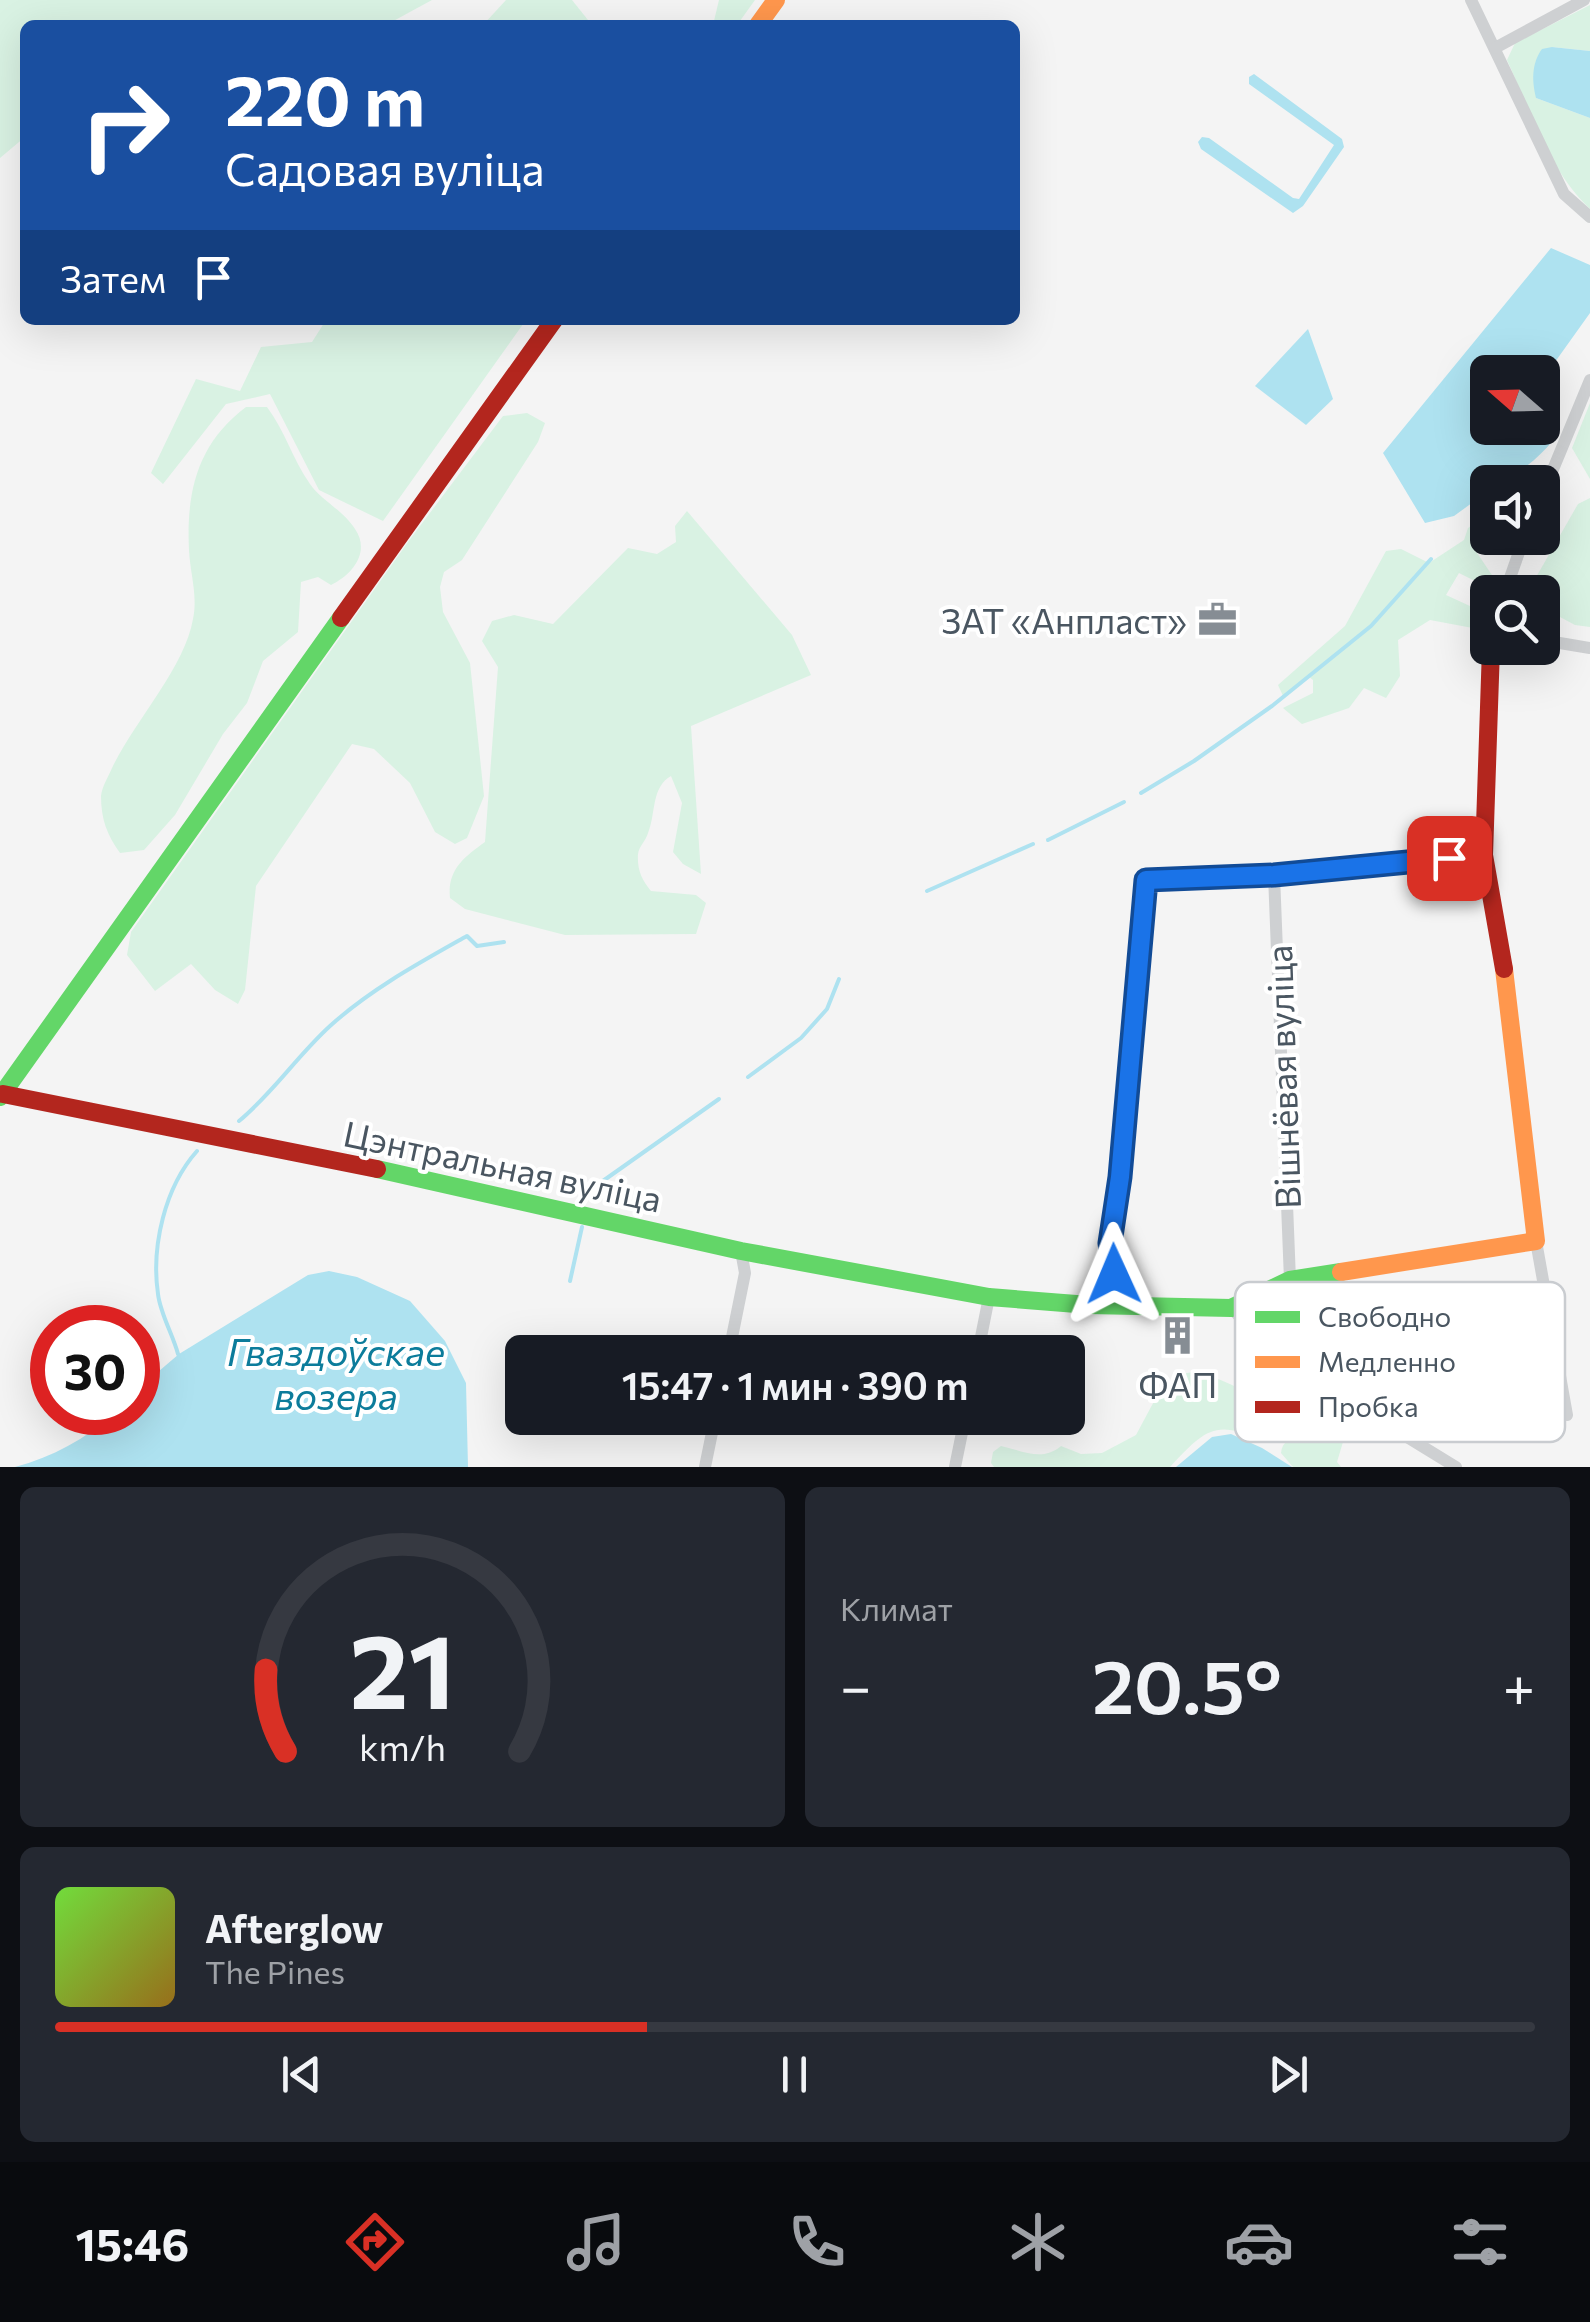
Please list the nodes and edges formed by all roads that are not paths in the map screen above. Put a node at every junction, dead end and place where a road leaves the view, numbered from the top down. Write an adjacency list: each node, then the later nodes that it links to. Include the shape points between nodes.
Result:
1 (1471, 0): 3 (street)
2 (1584, 0): 3 (street)
3 (1495, 48): 4 (street, via 1564,194)
4 (1590, 216)
5 (550, 325): 13 (street, Цэнтральная вуліца)
6 (1590, 380): 7 (street)
7 (1555, 465)
8 (1560, 643): 9 (street)
9 (1590, 648)
10 (1490, 665): 11 (street)
11 (1484, 855): 12 (street); 14 (street, via 1510,1001)
12 (1274, 875): 16 (street, Вішнёвая вуліца); 20 (street, via 1146,880 1110,1243)
13 (1, 1096): 15 (street, Цэнтральная вуліца, via 377,1169)
14 (1536, 1241): 16 (street, Цэнтральная вуліца); 18 (street)
15 (741, 1251): 19 (street, Цэнтральная вуліца); 24 (street, via 745,1273)
16 (1290, 1280): 17 (street, Цэнтральная вуліца)
17 (1286, 1282)
18 (1543, 1282)
19 (989, 1297): 20 (street, Цэнтральная вуліца); 25 (street)
20 (1118, 1305): 22 (street, Цэнтральная вуліца)
21 (1235, 1306): 22 (street, Цэнтральная вуліца)
22 (1231, 1308): 23 (street)
23 (1235, 1312)
24 (732, 1335)
25 (981, 1335)
26 (1565, 1404): 27 (street)
27 (1567, 1415)
28 (712, 1435): 31 (street)
29 (961, 1435): 32 (street)
30 (1415, 1442): 33 (street)
31 (705, 1467)
32 (954, 1467)
33 (1456, 1467)

